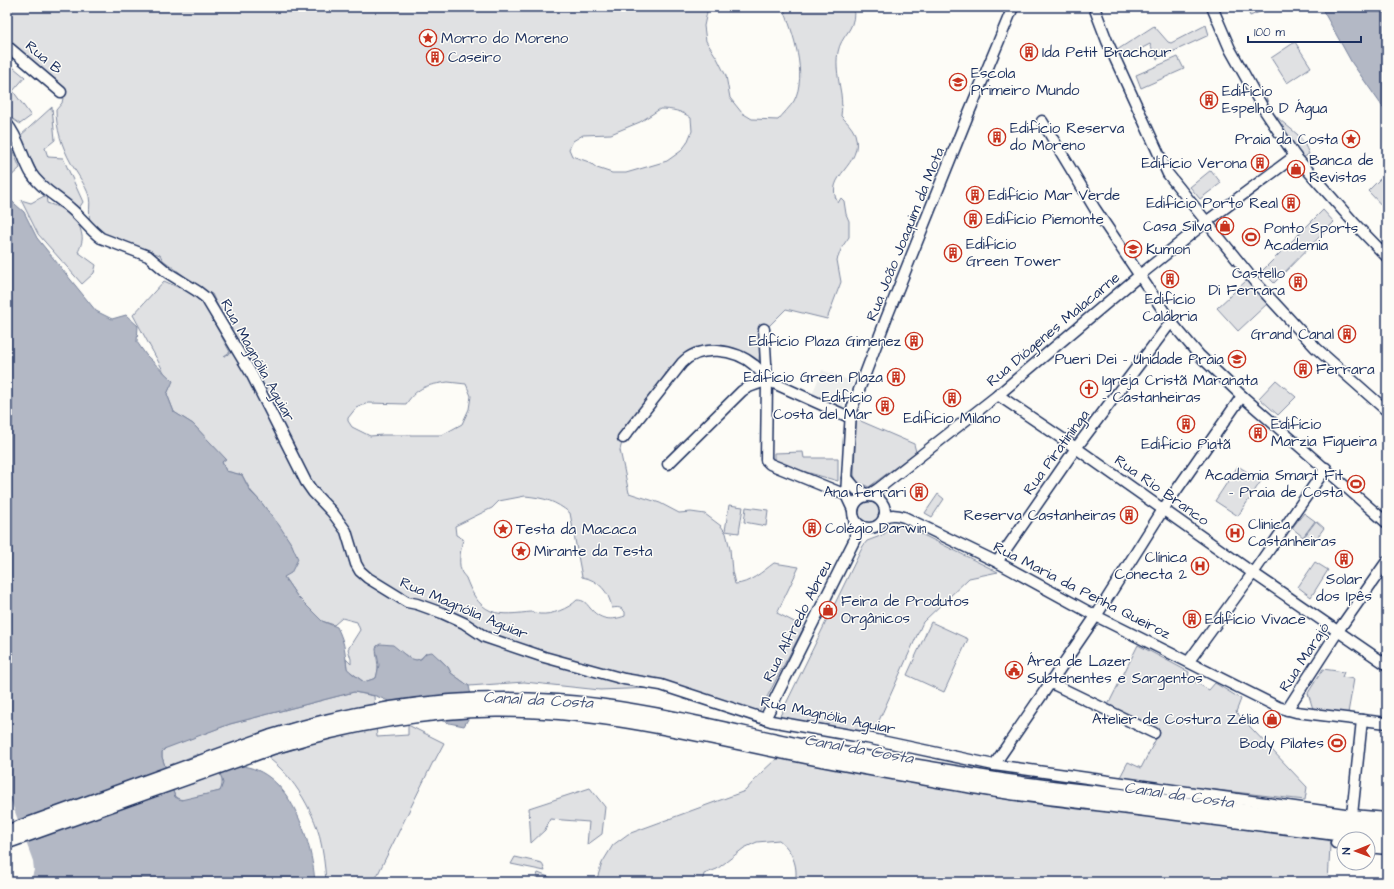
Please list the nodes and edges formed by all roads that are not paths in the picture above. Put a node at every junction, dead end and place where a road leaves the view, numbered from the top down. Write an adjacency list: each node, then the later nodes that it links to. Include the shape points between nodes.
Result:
1 (1014, 7): 18 (street, Rua João Joaquim da Mota, via 886,319)
2 (1094, 7): 9 (street, via 1168,174)
3 (1212, 7): 8 (street, via 1230,49 1263,108)
4 (7, 46): 5 (street, Rua B)
5 (61, 92)
6 (1042, 121): 11 (street, via 1095,209)
7 (7, 124): 41 (street, Rua Magnólia Aguiar, via 14,132 32,174 39,183 75,212 95,233 101,238 148,256 206,298 252,375 306,482 346,530 356,564 368,578 407,602 442,613 485,637 512,647 588,670 661,685)
8 (1295, 156): 9 (street, Rua Diógenes Malacarne); 10 (street)
9 (1206, 222): 11 (street, Rua Diógenes Malacarne); 17 (street, via 1259,286 1316,348)
10 (1387, 257)
11 (1140, 275): 12 (street); 15 (street, Rua Diógenes Malacarne)
12 (1171, 322): 16 (street, via 1199,355); 20 (street, Rua Piratininga)
13 (764, 329): 14 (street)
14 (767, 380): 18 (street); 19 (street, via 754,365 736,355 708,351 692,355 682,363); 21 (street, via 748,386 742,391); 24 (street, via 766,460 770,464)
15 (998, 395): 20 (street, Rua Rio Branco); 25 (street, Rua Diógenes Malacarne)
16 (1242, 396): 22 (street); 26 (street)
17 (1387, 411)
18 (849, 417): 23 (street, Rua João Joaquim da Mota)
19 (623, 438)
20 (1076, 448): 26 (street, Rua Rio Branco); 33 (street, Rua Piratininga)
21 (668, 464)
22 (1326, 468): 29 (street); 34 (street)
23 (847, 478): 24 (street); 25 (street, via 857,490)
24 (846, 495): 27 (street)
25 (869, 495): 27 (street, via 857,501); 28 (street, via 880,501 885,511)
26 (1164, 508): 34 (street, Rua Rio Branco); 35 (street)
27 (853, 514): 30 (street, via 861,526); 31 (street)
28 (884, 517): 30 (street); 33 (street, Rua Maria da Penha Queiroz, via 904,517)
29 (1387, 523)
30 (872, 528): 31 (street)
31 (856, 537): 41 (street, Rua Alfredo Abreu)
32 (1387, 561): 36 (street, Rua Marajó)
33 (997, 562): 35 (street, Rua Maria da Penha Queiroz)
34 (1253, 572): 36 (street, Rua Rio Branco); 37 (street)
35 (1096, 616): 37 (street, Rua Maria da Penha Queiroz); 39 (street)
36 (1338, 630): 38 (street, Rua Rio Branco); 40 (street, Rua Marajó)
37 (1189, 661): 40 (street, Rua Maria da Penha Queiroz)
38 (1387, 665)
39 (1051, 683): 44 (street); 45 (street)
40 (1287, 710): 42 (street, Rua Maria da Penha Queiroz)
41 (765, 719): 45 (street, Rua Magnólia Aguiar)
42 (1362, 720): 43 (street, Rua Maria da Penha Queiroz); 46 (street)
43 (1387, 723)
44 (1154, 733)
45 (994, 764): 46 (street, Rua Magnólia Aguiar)
46 (1352, 815): 47 (street, Rua Magnólia Aguiar)
47 (1387, 818)
48 (1387, 829): 49 (main road, via 993,779 830,751 602,706 554,701 498,700 400,707 311,725)
49 (7, 832)
50 (1387, 840): 51 (main road, via 990,789 828,761 601,716 498,710 394,718 313,735)
51 (7, 842)
52 (1376, 848): 53 (street)
53 (1387, 849)

